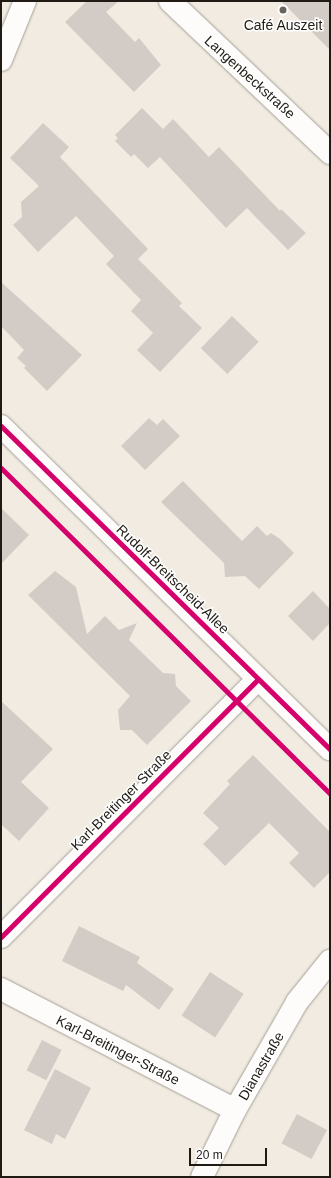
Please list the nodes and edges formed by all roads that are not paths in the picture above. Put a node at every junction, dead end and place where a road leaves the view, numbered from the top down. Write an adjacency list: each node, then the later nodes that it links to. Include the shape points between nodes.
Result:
1 (25, 1): 3 (street)
2 (170, 1): 4 (street, Langenbeckstraße)
3 (1, 60)
4 (330, 153)
5 (1, 426): 6 (street, Rudolf-Breitscheid-Allee)
6 (258, 679): 7 (street, Rudolf-Breitscheid-Allee); 8 (street, Karl-Breitinger Straße)
7 (330, 749)
8 (1, 937)
9 (330, 961): 11 (street, Dianastraße, via 297,1002)
10 (1, 989): 11 (street, Karl-Breitinger-Straße)
11 (235, 1110): 12 (street, Dianastraße)
12 (202, 1177)

